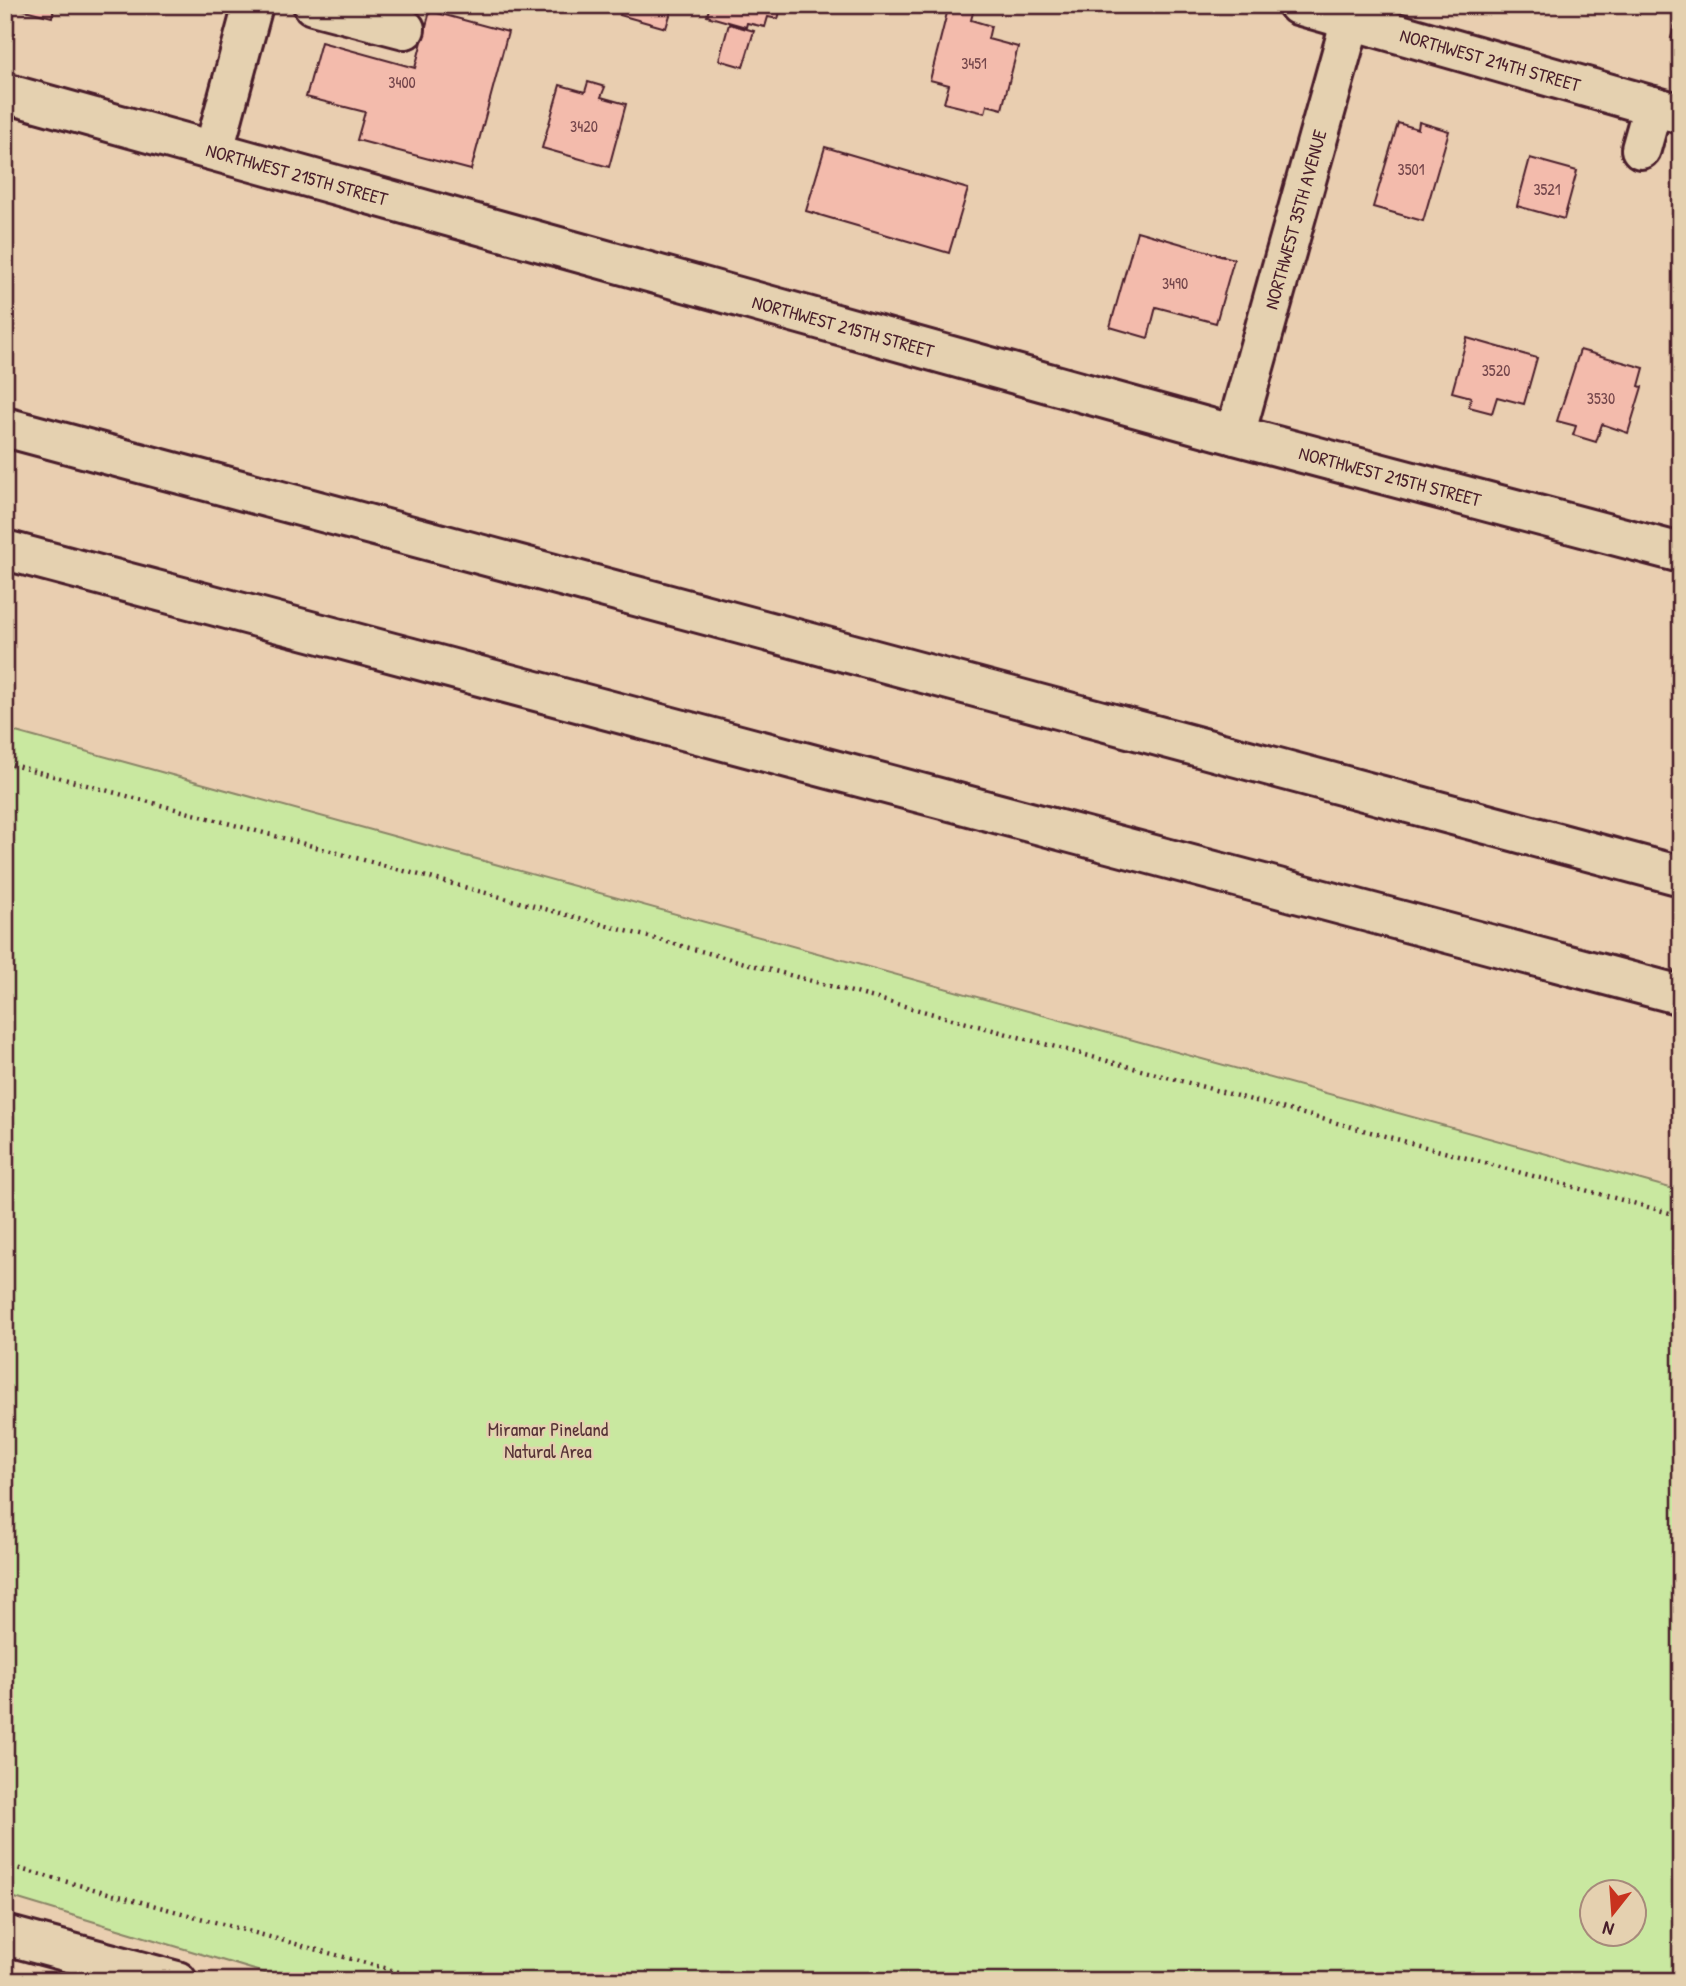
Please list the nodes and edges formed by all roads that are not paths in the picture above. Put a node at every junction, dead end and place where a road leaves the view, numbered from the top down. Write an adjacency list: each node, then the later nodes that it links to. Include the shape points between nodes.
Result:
1 (253, 5): 9 (main road)
2 (313, 5): 5 (main road)
3 (1298, 5): 4 (main road, NORTHWEST 214TH STREET)
4 (1353, 12): 7 (main road, NORTHWEST 214TH STREET, via 1585,71); 11 (main road, NORTHWEST 35TH AVENUE)
5 (405, 29)
6 (5, 93): 9 (main road, NORTHWEST 215TH STREET)
7 (1667, 110): 8 (main road)
8 (1641, 149)
9 (215, 150): 11 (main road, NORTHWEST 215TH STREET)
10 (5, 427): 14 (main road)
11 (1234, 435): 13 (main road, NORTHWEST 215TH STREET)
12 (5, 550): 15 (main road)
13 (1681, 553)
14 (1681, 876)
15 (1681, 995)
16 (5, 1935): 17 (main road)
17 (177, 1981)

